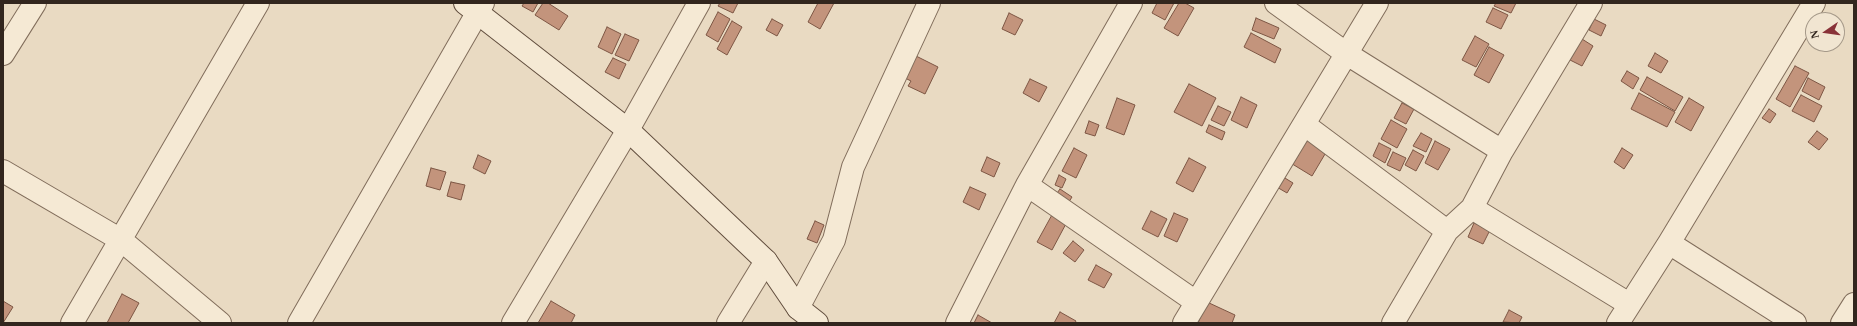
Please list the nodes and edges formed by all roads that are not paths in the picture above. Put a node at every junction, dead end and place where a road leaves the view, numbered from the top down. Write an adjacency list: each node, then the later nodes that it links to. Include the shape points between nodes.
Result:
1 (35, 3): 11 (street)
2 (258, 3): 20 (street)
3 (699, 3): 14 (street)
4 (929, 3): 26 (street, via 853,167 834,240)
5 (1131, 3): 17 (street)
6 (1276, 3): 12 (street)
7 (1377, 3): 12 (street)
8 (1591, 3): 15 (street)
9 (1814, 3): 21 (street)
10 (475, 6): 14 (street); 29 (street)
11 (3, 54)
12 (1347, 54): 13 (street); 15 (street)
13 (1305, 125): 19 (street); 23 (street)
14 (628, 130): 22 (street); 30 (street)
15 (1502, 151): 18 (street)
16 (3, 171): 20 (street)
17 (1027, 185): 23 (street); 33 (street)
18 (1472, 208): 19 (street); 24 (street)
19 (1447, 231): 35 (street)
20 (121, 240): 27 (street); 28 (street)
21 (1669, 243): 24 (street); 37 (street)
22 (766, 261): 26 (street); 31 (street)
23 (1196, 302): 34 (street)
24 (1629, 304): 36 (street)
25 (1854, 304): 38 (street)
26 (798, 308): 32 (street)
27 (72, 323)
28 (220, 323)
29 (299, 323)
30 (513, 323)
31 (728, 323)
32 (817, 323)
33 (958, 323)
34 (1184, 323)
35 (1393, 323)
36 (1618, 323)
37 (1795, 323)
38 (1842, 323)

